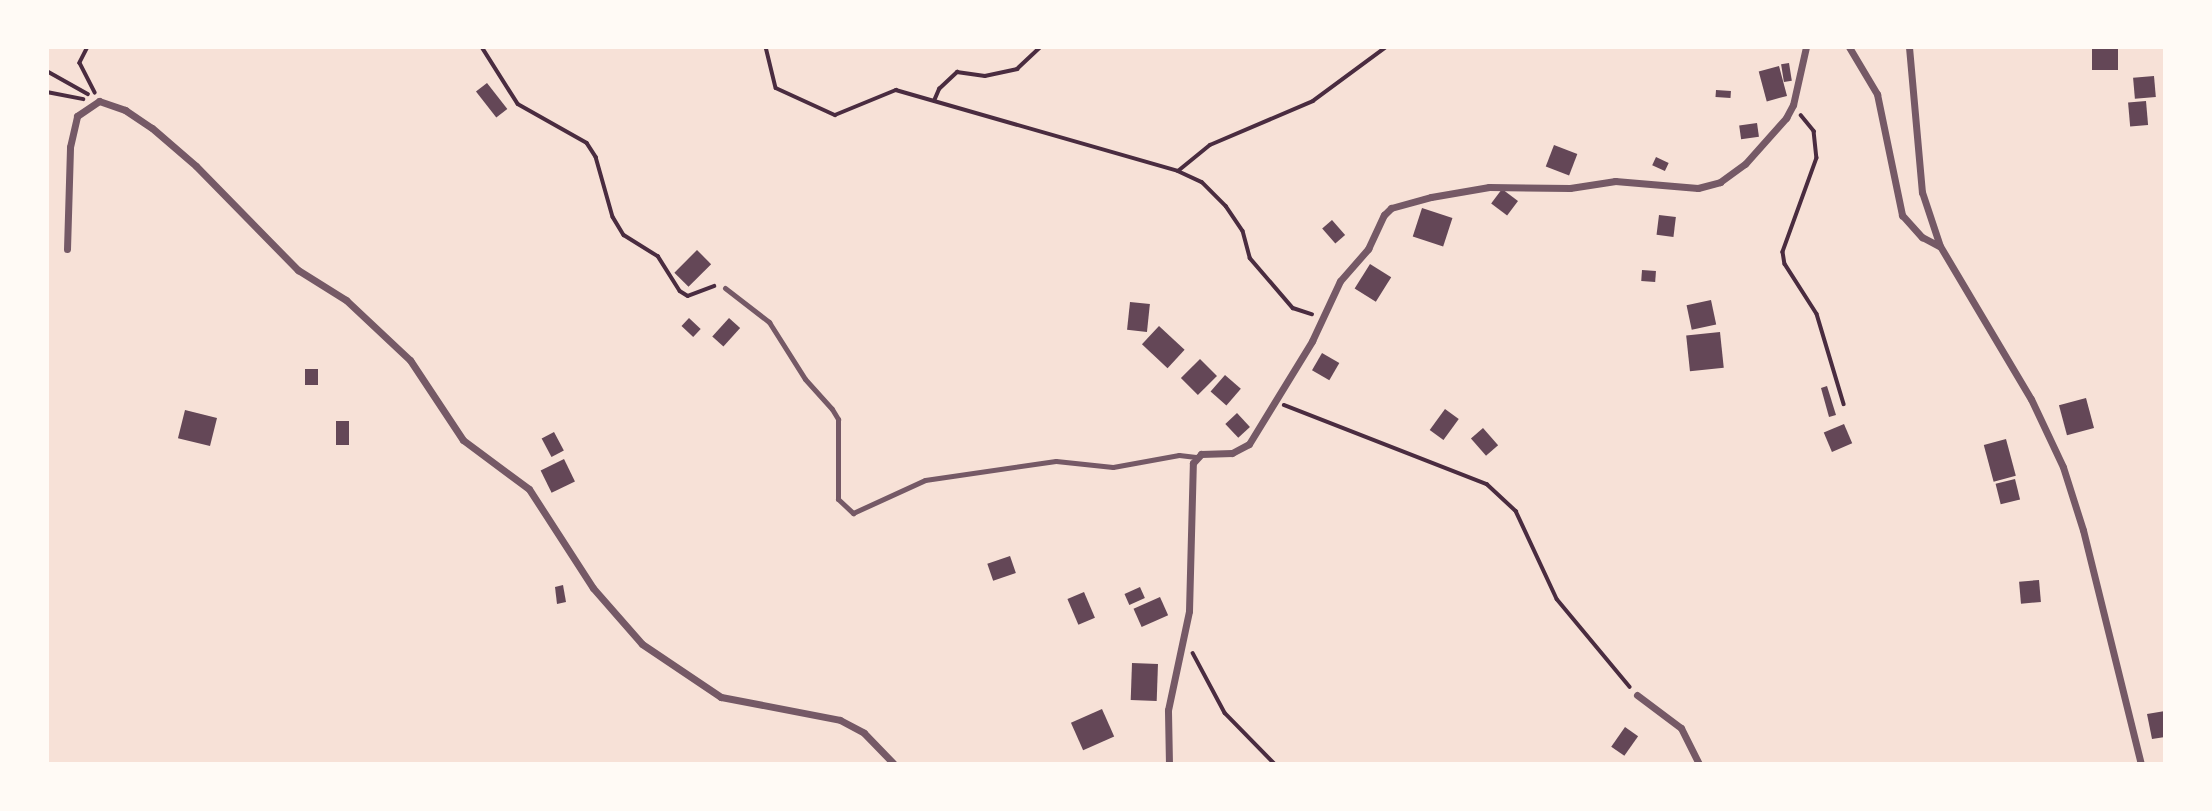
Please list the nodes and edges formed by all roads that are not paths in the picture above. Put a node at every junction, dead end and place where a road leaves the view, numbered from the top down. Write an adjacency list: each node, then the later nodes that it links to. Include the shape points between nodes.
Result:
1 (1805, 47): 7 (street, via 1793,106 1745,164 1708,187 1615,181 1570,188 1489,187 1391,208 1380,219 1368,249 1340,281 1249,444 1232,453)
2 (1849, 47): 4 (street, via 1877,94 1902,215 1922,237)
3 (1909, 47): 4 (street, via 1922,192)
4 (1940, 246): 12 (street, via 2031,399 2063,467)
5 (67, 249): 9 (street, via 70,147 77,116 99,100 152,128 298,270 346,300 410,360 463,440 529,489 593,588 642,644 721,697 840,720 864,733)
6 (725, 288): 7 (lane, via 769,322 805,379 838,419 838,499 853,513 925,480 1056,461 1113,467 1178,455)
7 (1196, 457): 10 (street, via 1189,611 1168,710)
8 (1637, 695): 11 (street, via 1681,728)
9 (894, 764)
10 (1169, 764)
11 (1699, 764)
12 (2141, 764)

